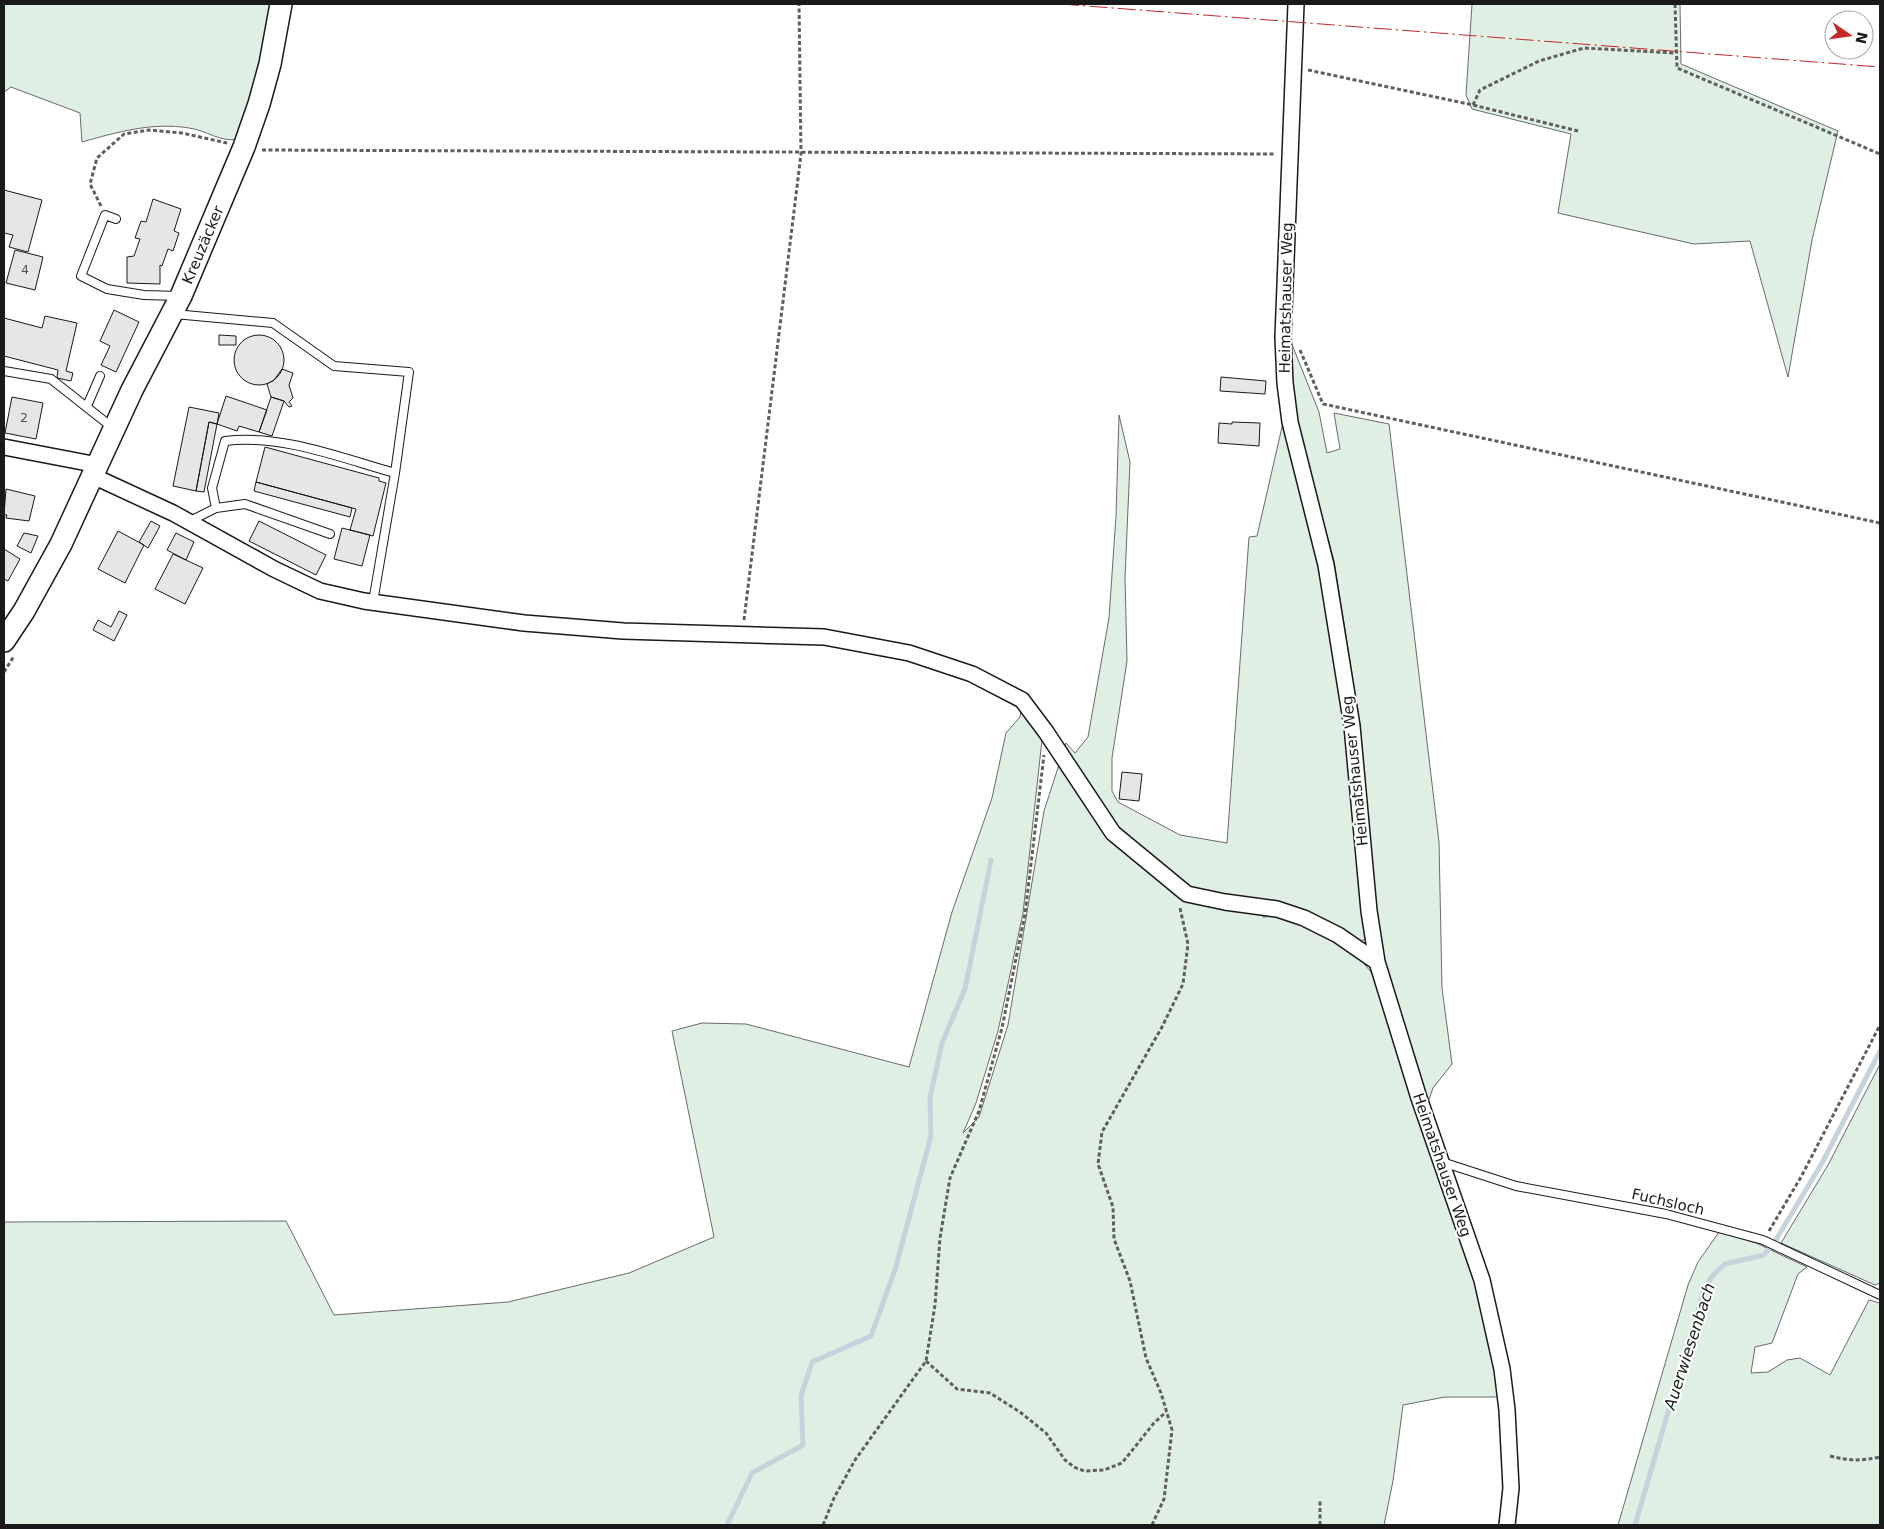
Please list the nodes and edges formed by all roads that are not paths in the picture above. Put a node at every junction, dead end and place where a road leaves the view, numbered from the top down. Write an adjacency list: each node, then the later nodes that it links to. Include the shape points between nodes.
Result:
1 (281, 4): 4 (street, Kreuzäcker, via 270,64 244,148)
2 (1296, 4): 17 (street, Heimatshauser Weg, via 1284,383 1290,422 1326,565 1352,726 1369,911)
3 (116, 220): 4 (lane, via 105,215 81,276 106,289 144,295)
4 (177, 305): 8 (street, Kreuzäcker); 11 (lane, via 273,323 334,366 409,372)
5 (4, 371): 7 (lane, via 51,379)
6 (100, 376): 7 (lane)
7 (87, 406): 8 (lane)
8 (114, 429): 10 (street, Kreuzäcker)
9 (4, 447): 10 (street)
10 (96, 470): 13 (street); 16 (street, Kreuzäcker, via 61,544)
11 (395, 474): 12 (lane, via 289,444 244,438 225,441 212,488); 15 (lane)
12 (216, 508): 13 (lane); 14 (lane, via 245,504)
13 (188, 522): 15 (street, via 320,591)
14 (330, 534)
15 (369, 601): 17 (street, via 534,624 623,631 824,638 909,653 972,674 1022,700 1113,833 1187,894 1276,909 1304,918 1338,935)
16 (4, 641)
17 (1377, 962): 18 (street, Heimatshauser Weg, via 1418,1098)
18 (1442, 1162): 19 (lane, Fuchsloch, via 1516,1186 1666,1214 1765,1241); 20 (street, Heimatshauser Weg, via 1482,1280 1502,1368 1511,1488)
19 (1880, 1295)
20 (1507, 1525)

